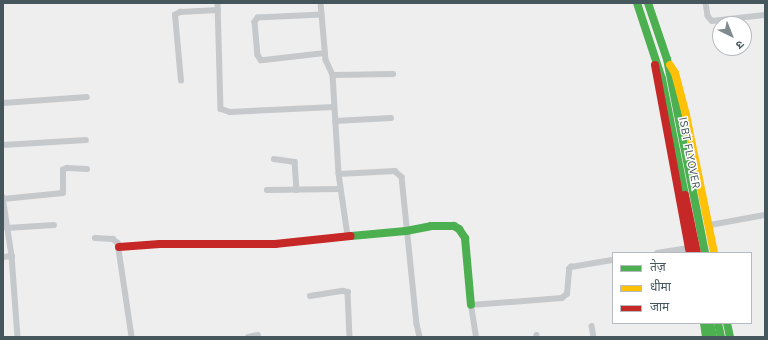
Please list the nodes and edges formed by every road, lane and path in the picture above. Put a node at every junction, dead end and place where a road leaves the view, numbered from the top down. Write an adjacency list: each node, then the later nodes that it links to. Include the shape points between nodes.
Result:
1 (218, 3): 6 (street)
2 (321, 3): 7 (street)
3 (637, 3): 11 (main road)
4 (648, 3): 10 (main road)
5 (706, 3): 8 (street, via 708,16 712,21)
6 (218, 10): 15 (street, via 180,12 175,15); 18 (street, via 222,109 230,112)
7 (322, 15): 9 (street); 9 (street, via 258,18 255,22 258,55 261,60)
8 (765, 15)
9 (325, 53): 13 (street)
10 (667, 59): 14 (main road, ISBT FLYOVER); 32 (main road, via 675,73 686,115)
11 (654, 60): 14 (main road, ISBT FLYOVER); 38 (main road)
12 (393, 74): 13 (street)
13 (334, 76): 18 (street)
14 (666, 77): 40 (main road, ISBT FLYOVER); 41 (main road, ISBT FLYOVER)
15 (181, 81)
16 (87, 97): 17 (street)
17 (3, 103)
18 (334, 107): 20 (street)
19 (391, 118): 20 (street)
20 (335, 121): 25 (street)
21 (86, 140): 22 (street)
22 (3, 145)
23 (274, 159): 28 (street, via 296,162)
24 (87, 169): 29 (street, via 63,170 63,193)
25 (339, 174): 26 (street); 34 (street, via 395,171 400,174 404,182)
26 (340, 189): 28 (street); 35 (street)
27 (267, 190): 28 (street)
28 (297, 190)
29 (3, 198): 33 (street)
30 (765, 215): 32 (street)
31 (54, 225): 33 (street)
32 (710, 225): 42 (main road)
33 (8, 228): 43 (street)
34 (406, 231): 35 (main road); 47 (main road, via 446,225 459,229 465,238); 58 (street)
35 (348, 236): 37 (main road, via 275,244 160,244)
36 (94, 238): 37 (street, via 113,239)
37 (119, 247): 55 (street)
38 (690, 251): 39 (street)
39 (674, 252)
40 (697, 252)
41 (705, 252)
42 (714, 252)
43 (12, 256): 44 (street); 54 (street)
44 (3, 257)
45 (612, 260): 47 (street, via 571,267 568,290 562,298)
46 (310, 296): 57 (street, via 348,292)
47 (472, 305): 59 (street)
48 (704, 324): 61 (main road)
49 (710, 324): 62 (main road)
50 (718, 324): 63 (main road)
51 (727, 324): 64 (main road)
52 (592, 326): 60 (street)
53 (258, 335): 56 (street)
54 (18, 337)
55 (132, 337)
56 (248, 337)
57 (350, 337)
58 (420, 337)
59 (476, 337)
60 (594, 337)
61 (706, 337)
62 (713, 337)
63 (721, 337)
64 (730, 337)

